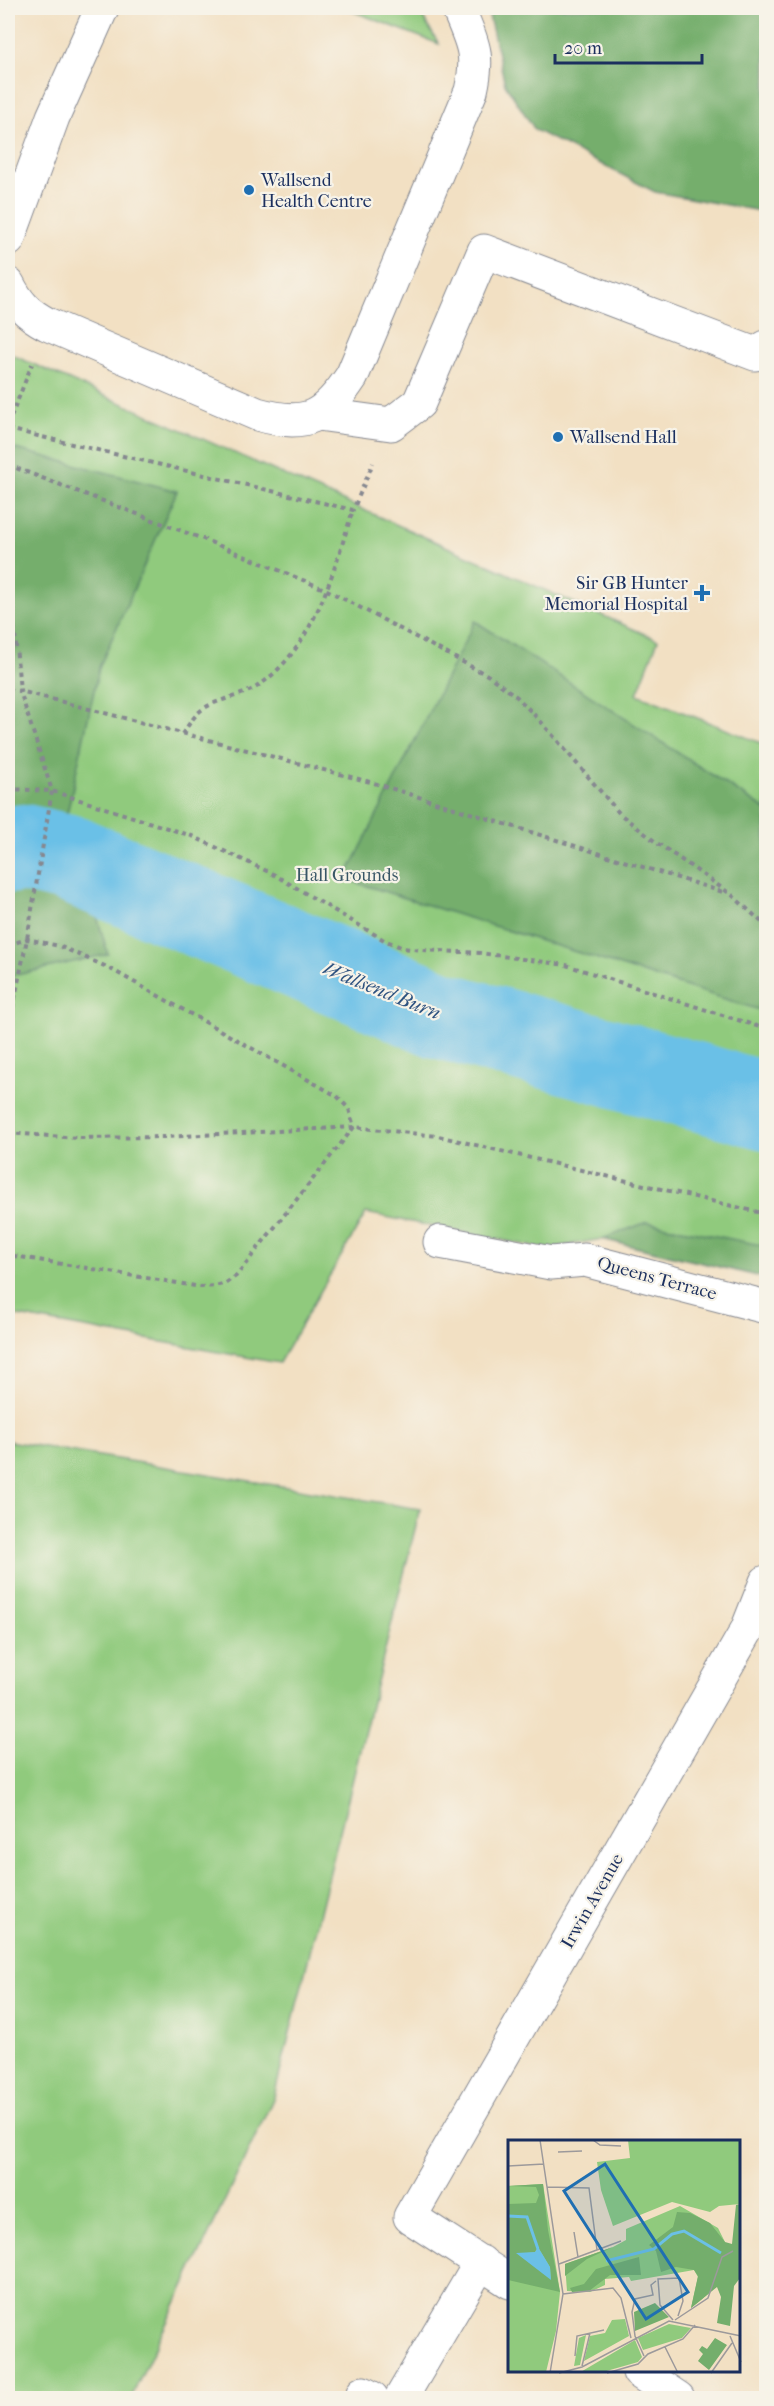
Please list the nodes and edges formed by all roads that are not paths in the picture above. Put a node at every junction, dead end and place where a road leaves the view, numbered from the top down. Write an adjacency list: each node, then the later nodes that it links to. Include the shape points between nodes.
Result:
1 (102, 8): 3 (street, via 53,117)
2 (458, 8): 6 (street, via 474,46 476,68 471,91 352,376)
3 (8, 240)
4 (8, 284): 6 (street, via 29,314 47,324 258,414 300,421)
5 (766, 347): 6 (street, via 755,354 484,251 419,403 391,424)
6 (318, 414)
7 (440, 1242): 8 (street, Queens Terrace, via 551,1263 585,1260)
8 (766, 1307)
9 (766, 1581): 10 (street, Irwin Avenue, via 747,1630 410,2217)
10 (481, 2262): 11 (street); 13 (street)
11 (508, 2281)
12 (640, 2373): 14 (street)
13 (401, 2398)
14 (678, 2398)

